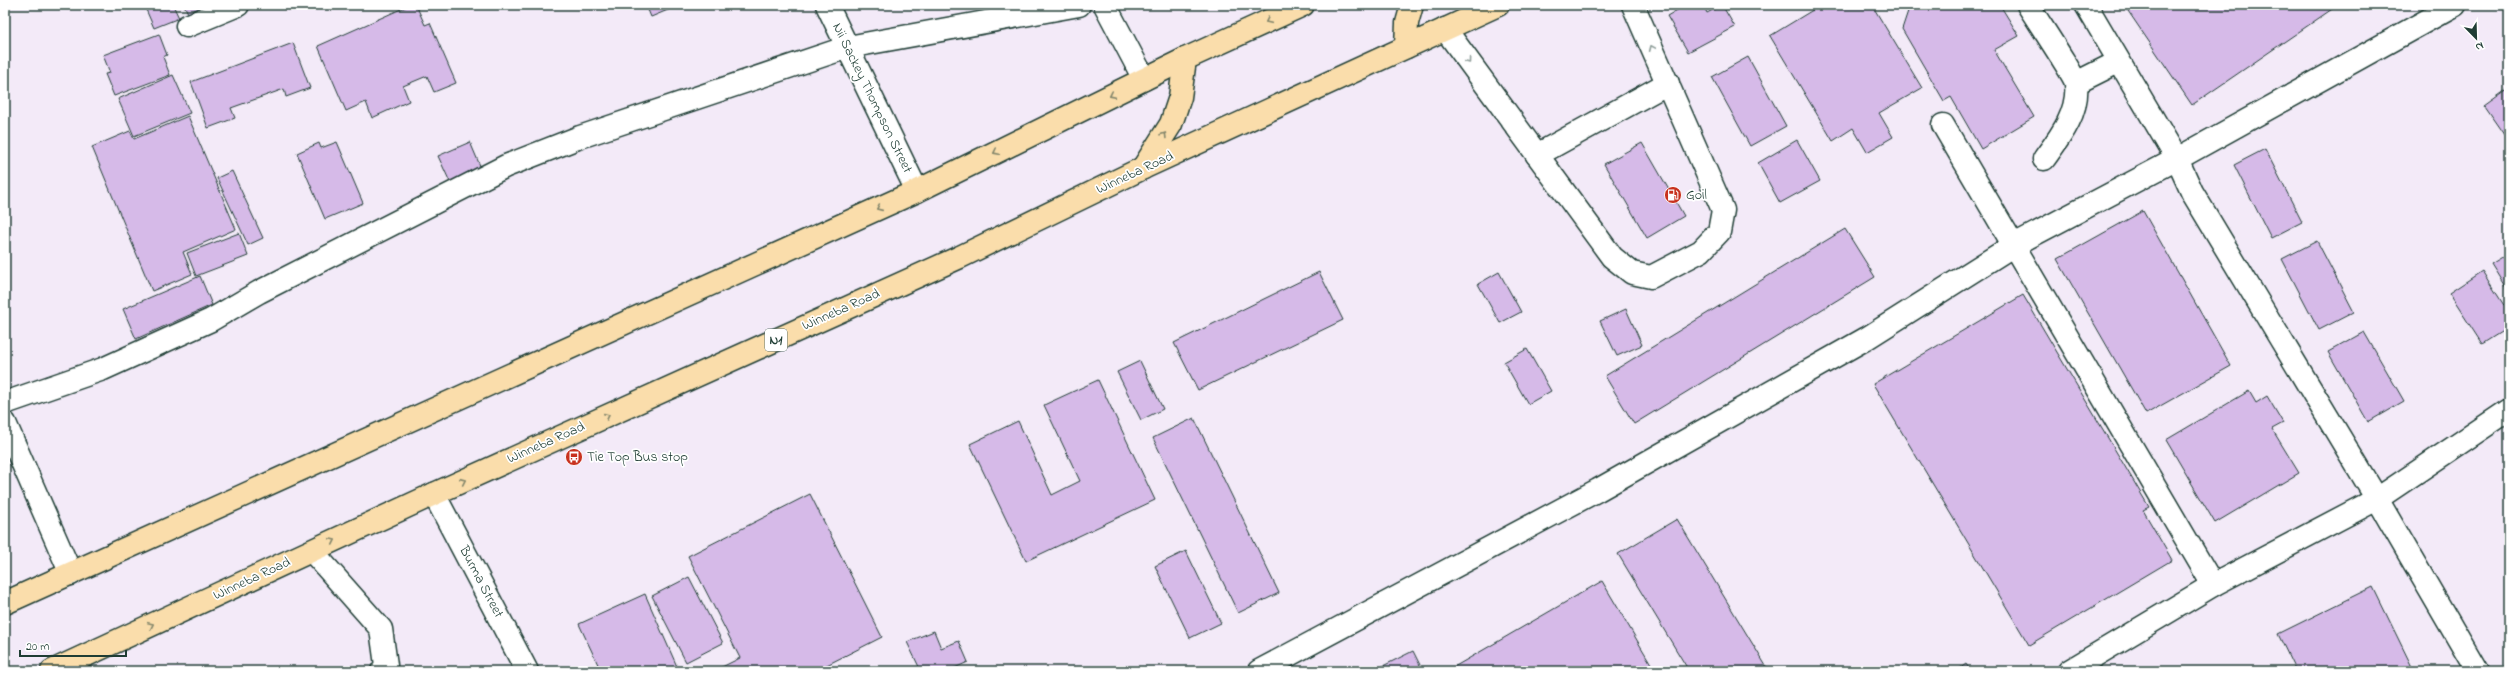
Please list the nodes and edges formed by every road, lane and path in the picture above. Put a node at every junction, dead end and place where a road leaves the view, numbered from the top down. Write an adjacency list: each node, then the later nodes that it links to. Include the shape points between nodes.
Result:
1 (238, 5): 12 (street)
2 (826, 5): 14 (street, Nii Sackey Thompson Street)
3 (1079, 5): 14 (street)
4 (1105, 5): 18 (street)
5 (1303, 5): 16 (highway, one-way to 16)
6 (1412, 5): 15 (highway, via 1407,23)
7 (1498, 5): 13 (highway, Winneba Road / N1)
8 (1633, 5): 19 (street, one-way to 8)
9 (2028, 5): 20 (street)
10 (2086, 5): 17 (street)
11 (2454, 5): 24 (street)
12 (187, 26)
13 (1445, 29): 15 (highway, Winneba Road / N1); 22 (street, one-way to 22)
14 (848, 47): 26 (street, Nii Sackey Thompson Street); 28 (street, via 580,137 506,166 259,292 211,320 103,369)
15 (1406, 47): 25 (highway, Winneba Road / N1)
16 (1185, 59): 18 (highway); 25 (highway, one-way to 16, via 1171,124 1180,97)
17 (2118, 62): 20 (street); 24 (street)
18 (1144, 79): 26 (highway, one-way to 26)
19 (1668, 83): 22 (street); 22 (street, via 1723,210 1719,232 1701,251 1651,277 1632,273 1612,257)
20 (2076, 83): 23 (street, via 2073,111 2062,134)
21 (1943, 125): 27 (street)
22 (1538, 155)
23 (2044, 159)
24 (2177, 159): 27 (street); 32 (street, via 2192,192)
25 (1144, 168): 31 (highway, Winneba Road / N1, one-way to 25, via 960,256)
26 (917, 191): 34 (highway, one-way to 34)
27 (2014, 245): 35 (street); 40 (street, via 1860,342 1598,490)
28 (5, 403)
29 (2509, 410): 32 (street)
30 (5, 423): 34 (street)
31 (434, 494): 33 (highway, Winneba Road / N1, one-way to 31); 39 (street, Burma Street)
32 (2377, 498): 35 (street); 42 (street)
33 (312, 551): 37 (highway, Winneba Road / N1, one-way to 33); 38 (street, via 381,629 386,665)
34 (71, 574): 36 (highway)
35 (2212, 585): 41 (street)
36 (5, 603)
37 (52, 671)
38 (382, 671)
39 (527, 671)
40 (1259, 671)
41 (2068, 671)
42 (2477, 671)

